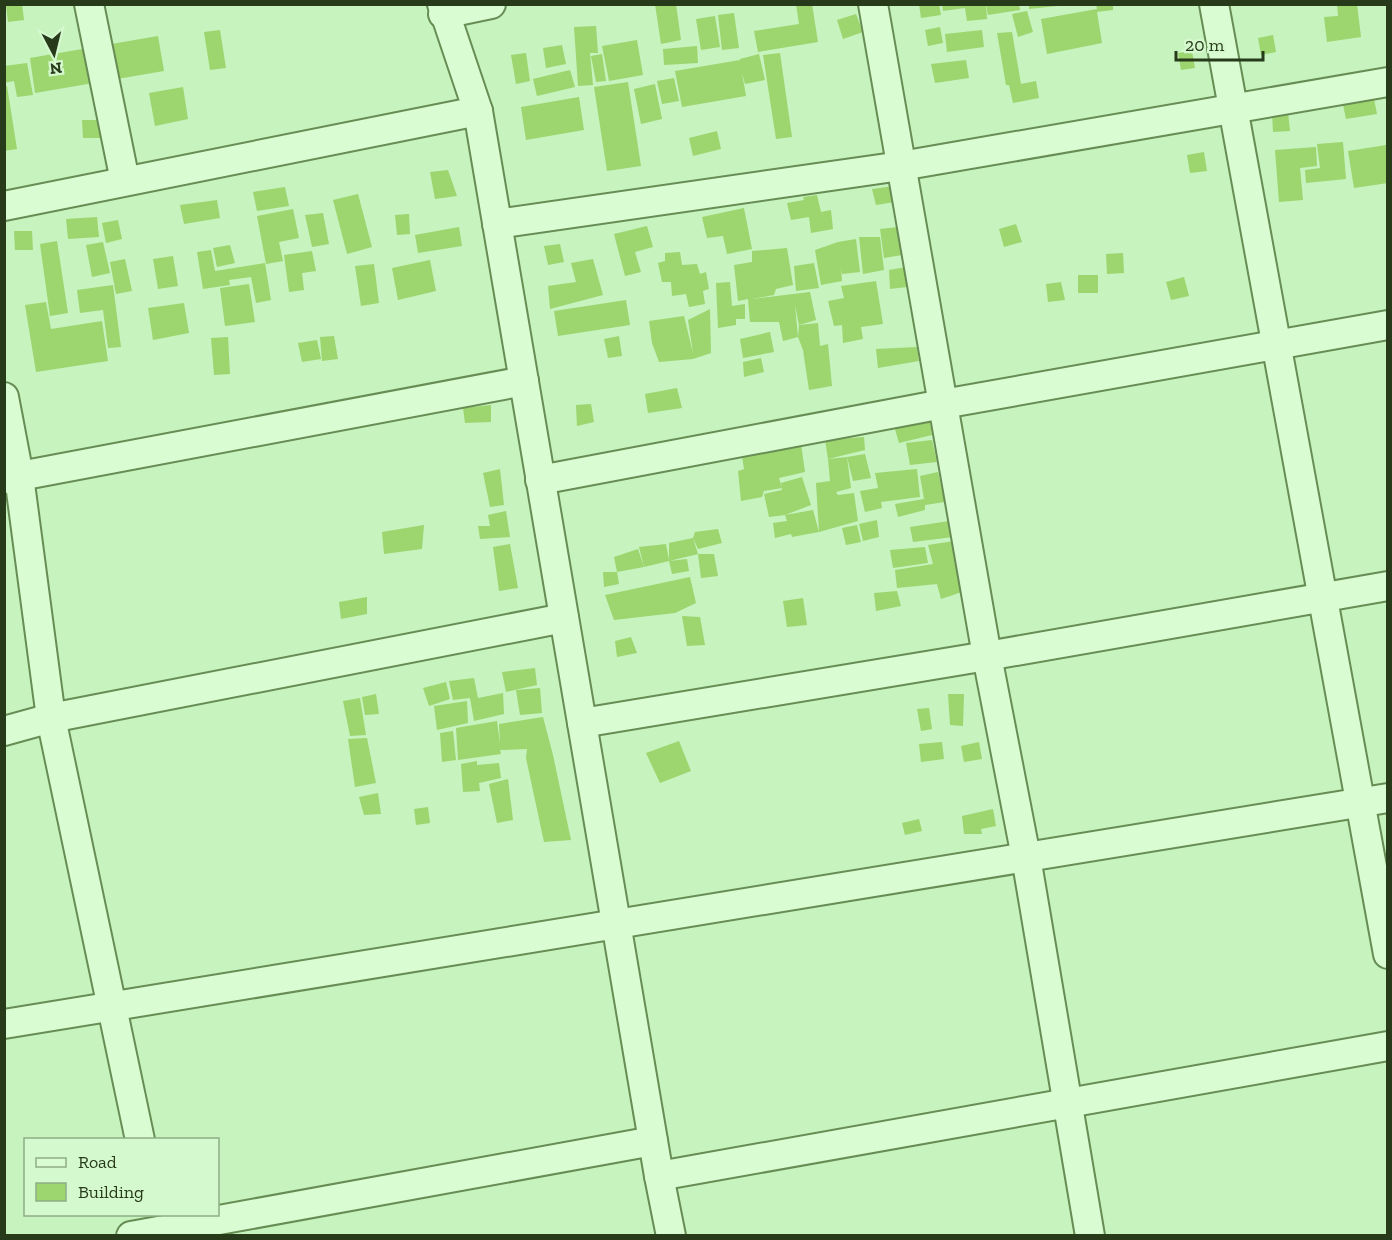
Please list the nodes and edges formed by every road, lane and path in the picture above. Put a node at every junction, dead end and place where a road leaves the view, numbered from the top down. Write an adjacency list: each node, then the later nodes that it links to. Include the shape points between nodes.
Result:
1 (89, 4): 10 (street)
2 (490, 4): 5 (street)
3 (873, 4): 9 (street)
4 (1214, 4): 7 (street)
5 (443, 9): 8 (street)
6 (1388, 81): 7 (street)
7 (1233, 109): 9 (street); 14 (street)
8 (478, 111): 10 (street); 12 (street)
9 (901, 166): 12 (street); 17 (street)
10 (125, 181): 11 (street)
11 (4, 206)
12 (497, 224): 15 (street)
13 (1388, 325): 14 (street)
14 (1276, 345): 17 (street); 21 (street)
15 (524, 381): 18 (street); 19 (street)
16 (4, 398): 18 (street)
17 (943, 404): 19 (street); 23 (street)
18 (12, 478): 24 (street)
19 (540, 480): 22 (street)
20 (1388, 586): 21 (street)
21 (1322, 598): 23 (street); 28 (street)
22 (564, 618): 24 (street); 25 (street)
23 (987, 656): 25 (street); 29 (street)
24 (51, 718): 26 (street); 32 (street)
25 (582, 723): 30 (street)
26 (4, 731)
27 (1388, 798): 28 (street)
28 (1360, 802): 29 (street); 31 (street)
29 (1026, 857): 30 (street); 35 (street)
30 (616, 924): 32 (street); 37 (street)
31 (1388, 954)
32 (113, 1006): 33 (street); 36 (street)
33 (4, 1024)
34 (1388, 1046): 35 (street)
35 (1067, 1103): 38 (street); 42 (street)
36 (140, 1138)
37 (653, 1141): 38 (street); 39 (street)
38 (659, 1176): 41 (street)
39 (158, 1227): 40 (street)
40 (131, 1236)
41 (671, 1236)
42 (1090, 1236)

